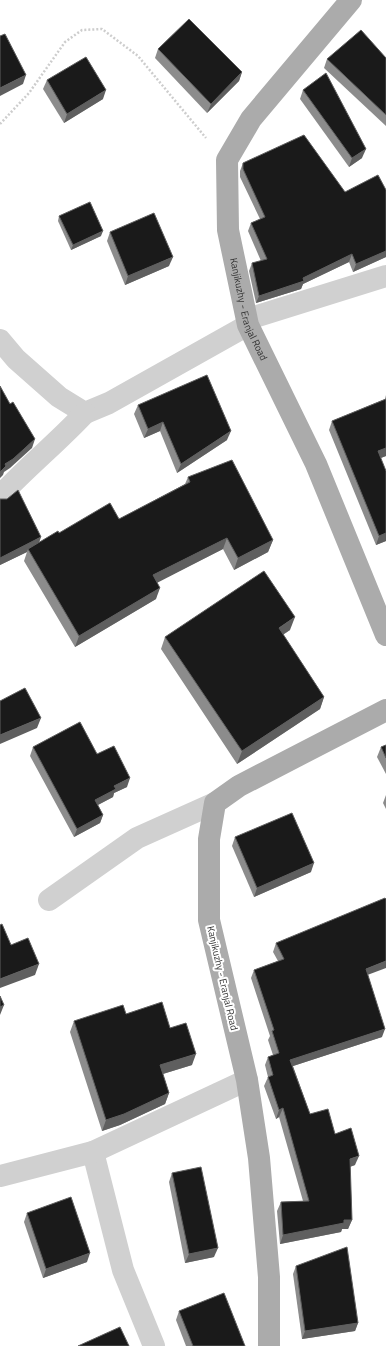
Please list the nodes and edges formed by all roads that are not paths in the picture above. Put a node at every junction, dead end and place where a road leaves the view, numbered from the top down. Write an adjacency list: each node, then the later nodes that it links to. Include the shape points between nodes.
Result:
1 (351, 0): 3 (main road, Kanjikuzhy - Eranjal Road, via 251,119 227,160 228,230)
2 (386, 276): 3 (street)
3 (248, 322): 5 (street, via 109,403); 7 (main road, Kanjikuzhy - Eranjal Road, via 316,464)
4 (0, 340): 5 (street, via 16,359 59,397)
5 (85, 413): 6 (street)
6 (0, 496)
7 (386, 635)
8 (386, 710): 9 (main road, via 239,786)
9 (215, 803): 10 (street, via 137,838); 11 (main road, Kanjikuzhy - Eranjal Road, via 209,839 210,920)
10 (49, 900)
11 (247, 1080): 12 (street); 15 (main road, Kanjikuzhy - Eranjal Road, via 259,1158 268,1278)
12 (93, 1152): 13 (street); 14 (street, via 123,1270)
13 (0, 1176)
14 (154, 1346)
15 (269, 1346)

